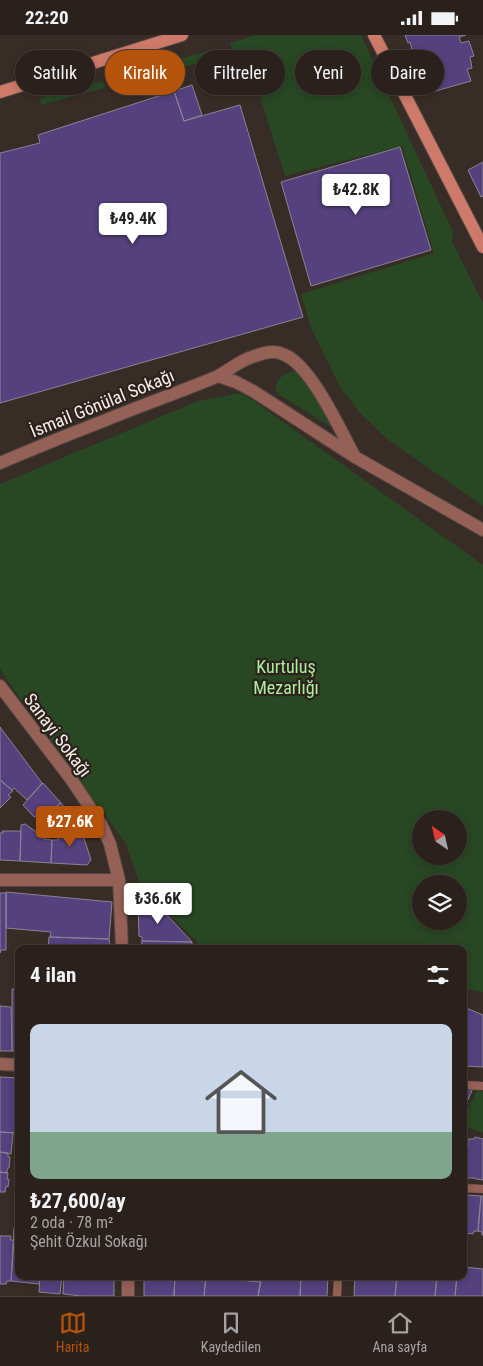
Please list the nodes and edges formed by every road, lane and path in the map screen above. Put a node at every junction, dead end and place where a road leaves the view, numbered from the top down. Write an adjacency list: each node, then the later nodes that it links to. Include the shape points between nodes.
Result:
1 (182, 35): 3 (main road)
2 (374, 35): 4 (main road)
3 (0, 92)
4 (483, 247)
5 (218, 376): 6 (street, via 253,391); 6 (street, İsmail Gönülal Sokağı, via 251,357 270,351 287,355 306,372); 7 (street, İsmail Gönülal Sokağı)
6 (355, 457): 8 (street)
7 (0, 463)
8 (483, 530)
9 (2, 695): 11 (street, Sanayi Sokağı, via 71,779 100,824 110,845)
10 (0, 880): 11 (street)
11 (118, 880): 12 (street, Sanayi Sokağı)
12 (122, 945)
13 (0, 1064): 14 (street)
14 (15, 1065)
15 (467, 1085): 16 (lane)
16 (483, 1086)
17 (467, 1188): 18 (lane)
18 (483, 1189)
19 (128, 1280): 21 (street)
20 (338, 1280): 22 (lane)
21 (128, 1296)
22 (337, 1296)

